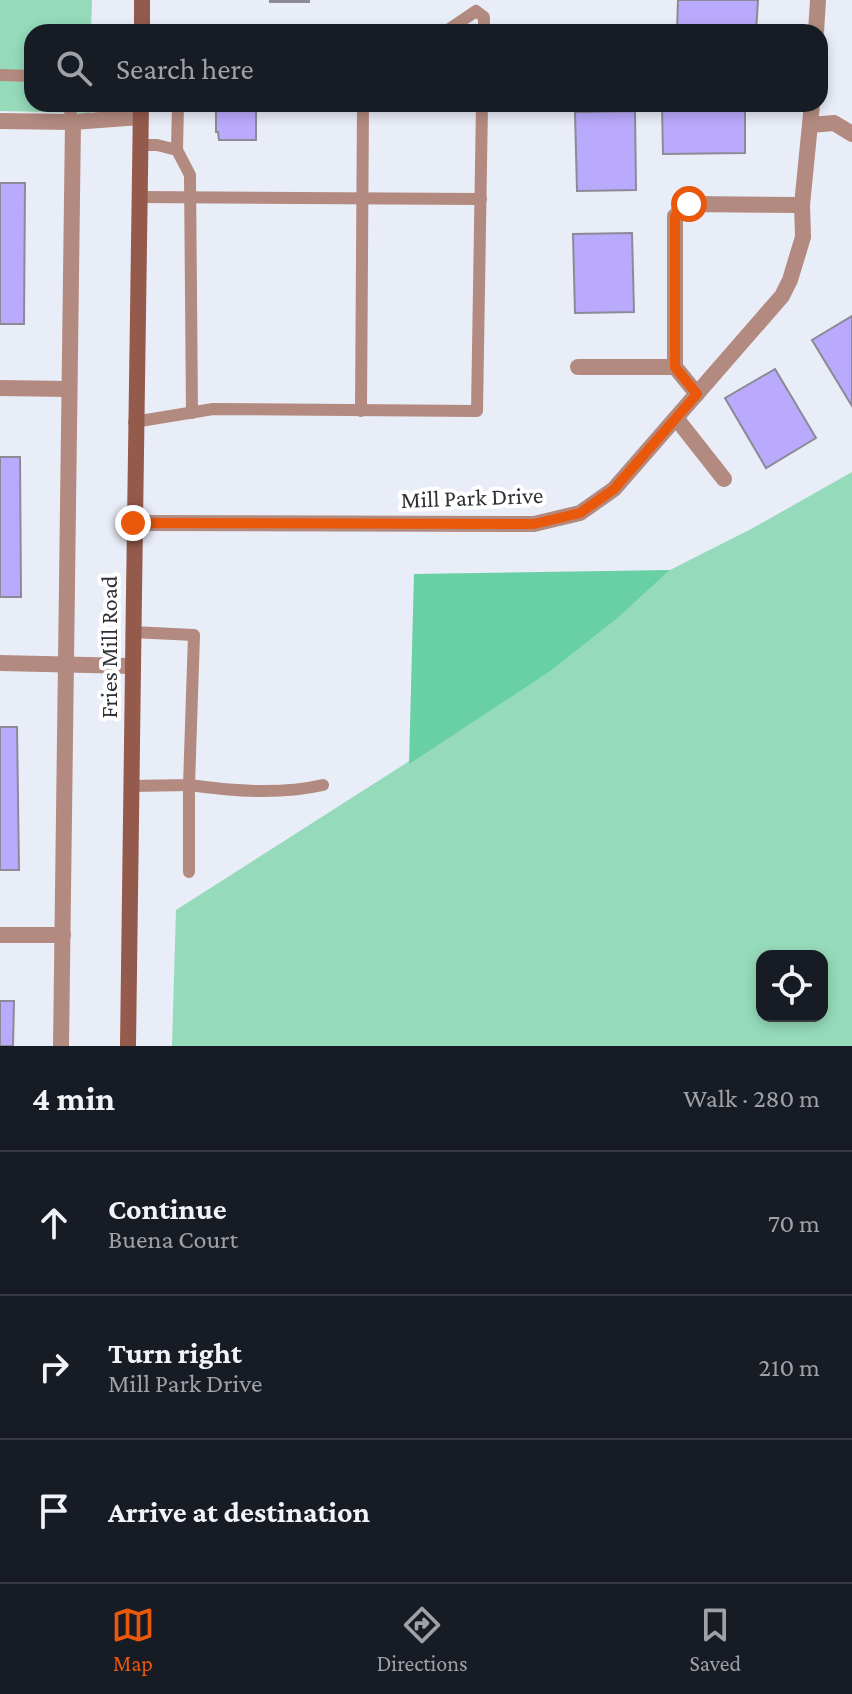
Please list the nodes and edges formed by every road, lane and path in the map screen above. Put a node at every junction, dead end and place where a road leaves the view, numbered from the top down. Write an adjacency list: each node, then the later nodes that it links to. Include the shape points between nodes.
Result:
1 (142, 0): 3 (main road)
2 (818, 0): 6 (street)
3 (142, 24)
4 (457, 24): 5 (lane, via 476,11)
5 (484, 24)
6 (816, 24)
7 (0, 75): 8 (lane)
8 (24, 76)
9 (70, 112): 17 (lane)
10 (134, 112): 17 (street)
11 (140, 112): 20 (main road, Fries Mill Road)
12 (178, 112): 21 (lane)
13 (363, 112): 24 (lane)
14 (482, 112): 25 (lane)
15 (811, 112): 18 (street, Mill Park Drive)
16 (0, 121): 17 (street)
17 (73, 122): 30 (street)
18 (810, 125): 19 (street, via 834,123); 26 (street, Mill Park Drive)
19 (852, 134)
20 (140, 145): 21 (lane); 22 (main road, Fries Mill Road)
21 (177, 150): 23 (lane, via 190,175)
22 (139, 197): 23 (lane); 35 (main road, Fries Mill Road)
23 (191, 198): 24 (lane); 33 (lane)
24 (362, 198): 25 (lane); 32 (lane)
25 (481, 199): 32 (lane, via 477,411)
26 (802, 205): 28 (street, via 689,204 675,216); 31 (street, Mill Park Drive, via 803,237 782,296)
27 (578, 367): 28 (street)
28 (675, 367): 31 (street)
29 (0, 388): 30 (street)
30 (68, 389): 40 (street)
31 (697, 394): 34 (street, Mill Park Drive)
32 (361, 411): 33 (lane)
33 (192, 413): 35 (lane)
34 (676, 418): 36 (street); 37 (street, Mill Park Drive, via 614,489 580,513 534,524)
35 (134, 422): 37 (main road, Fries Mill Road)
36 (724, 479)
37 (133, 523): 38 (main road, Fries Mill Road)
38 (132, 632): 41 (main road, Fries Mill Road); 42 (lane, via 194,635)
39 (0, 663): 40 (street)
40 (65, 663): 41 (street); 47 (street)
41 (131, 666): 44 (main road, Fries Mill Road)
42 (189, 785): 43 (lane, via 294,791); 44 (lane); 45 (lane)
43 (323, 785)
44 (132, 786): 49 (main road, Fries Mill Road)
45 (189, 872)
46 (0, 935): 47 (street)
47 (63, 935): 48 (street)
48 (61, 1046)
49 (128, 1046)

